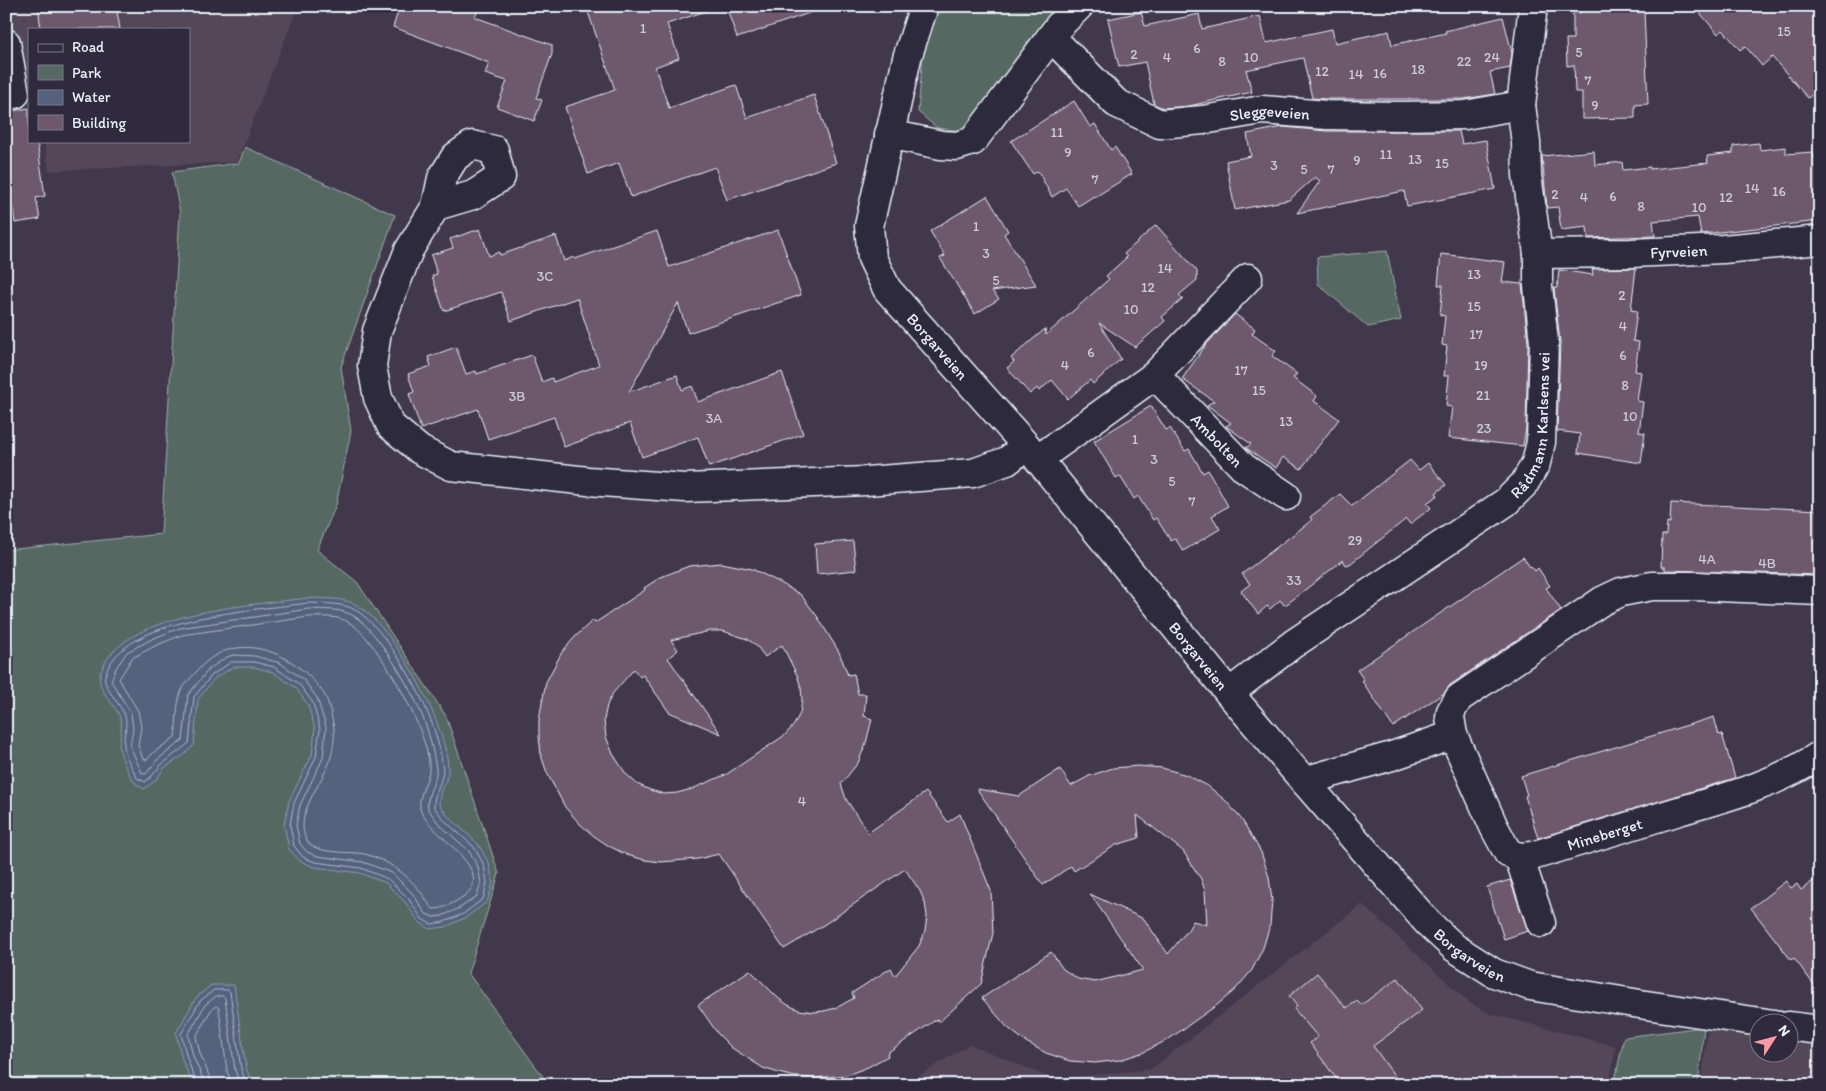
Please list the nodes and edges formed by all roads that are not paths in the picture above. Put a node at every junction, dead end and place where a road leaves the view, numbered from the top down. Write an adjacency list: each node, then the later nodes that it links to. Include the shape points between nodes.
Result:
1 (902, 6): 7 (street, Borgarveien)
2 (924, 6): 7 (street, Borgarveien)
3 (1079, 6): 5 (street)
4 (1533, 6): 9 (street, Rådmann Karlsens vei)
5 (1051, 36): 9 (street, Sleggeveien, via 1116,103 1160,124 1262,110 1327,115 1465,115); 10 (street, via 973,141 957,146 941,145)
6 (6, 44): 8 (street)
7 (907, 58): 10 (street, Borgarveien)
8 (15, 94)
9 (1521, 105): 13 (street, Rådmann Karlsens vei)
10 (889, 134): 16 (street, Borgarveien, via 869,226 872,258 887,289)
11 (436, 206): 16 (street, via 409,250 377,331 372,366 378,398 391,426 420,450 451,466 588,482 685,488 973,473)
12 (1820, 240): 13 (street, Fyrveien, via 1723,249)
13 (1538, 254): 19 (street, Rådmann Karlsens vei, via 1544,342 1541,442 1536,463 1524,484 1506,502 1293,644)
14 (1248, 278): 15 (street)
15 (1155, 375): 16 (street); 17 (street, Ambolten, via 1243,468)
16 (1032, 452): 19 (street, Borgarveien)
17 (1286, 496)
18 (1820, 591): 20 (street, via 1693,586 1646,587 1620,592 1459,698 1450,717)
19 (1229, 693): 22 (street, Borgarveien)
20 (1453, 735): 22 (street); 23 (street, via 1508,853)
21 (1820, 755): 23 (street, Mineberget, via 1773,781 1732,795 1532,856)
22 (1304, 781): 25 (street, Borgarveien, via 1428,923 1455,948 1494,973 1530,986)
23 (1519, 857): 24 (street)
24 (1541, 923)
25 (1748, 1020)
26 (1798, 1027): 27 (street)
27 (1820, 1030)

